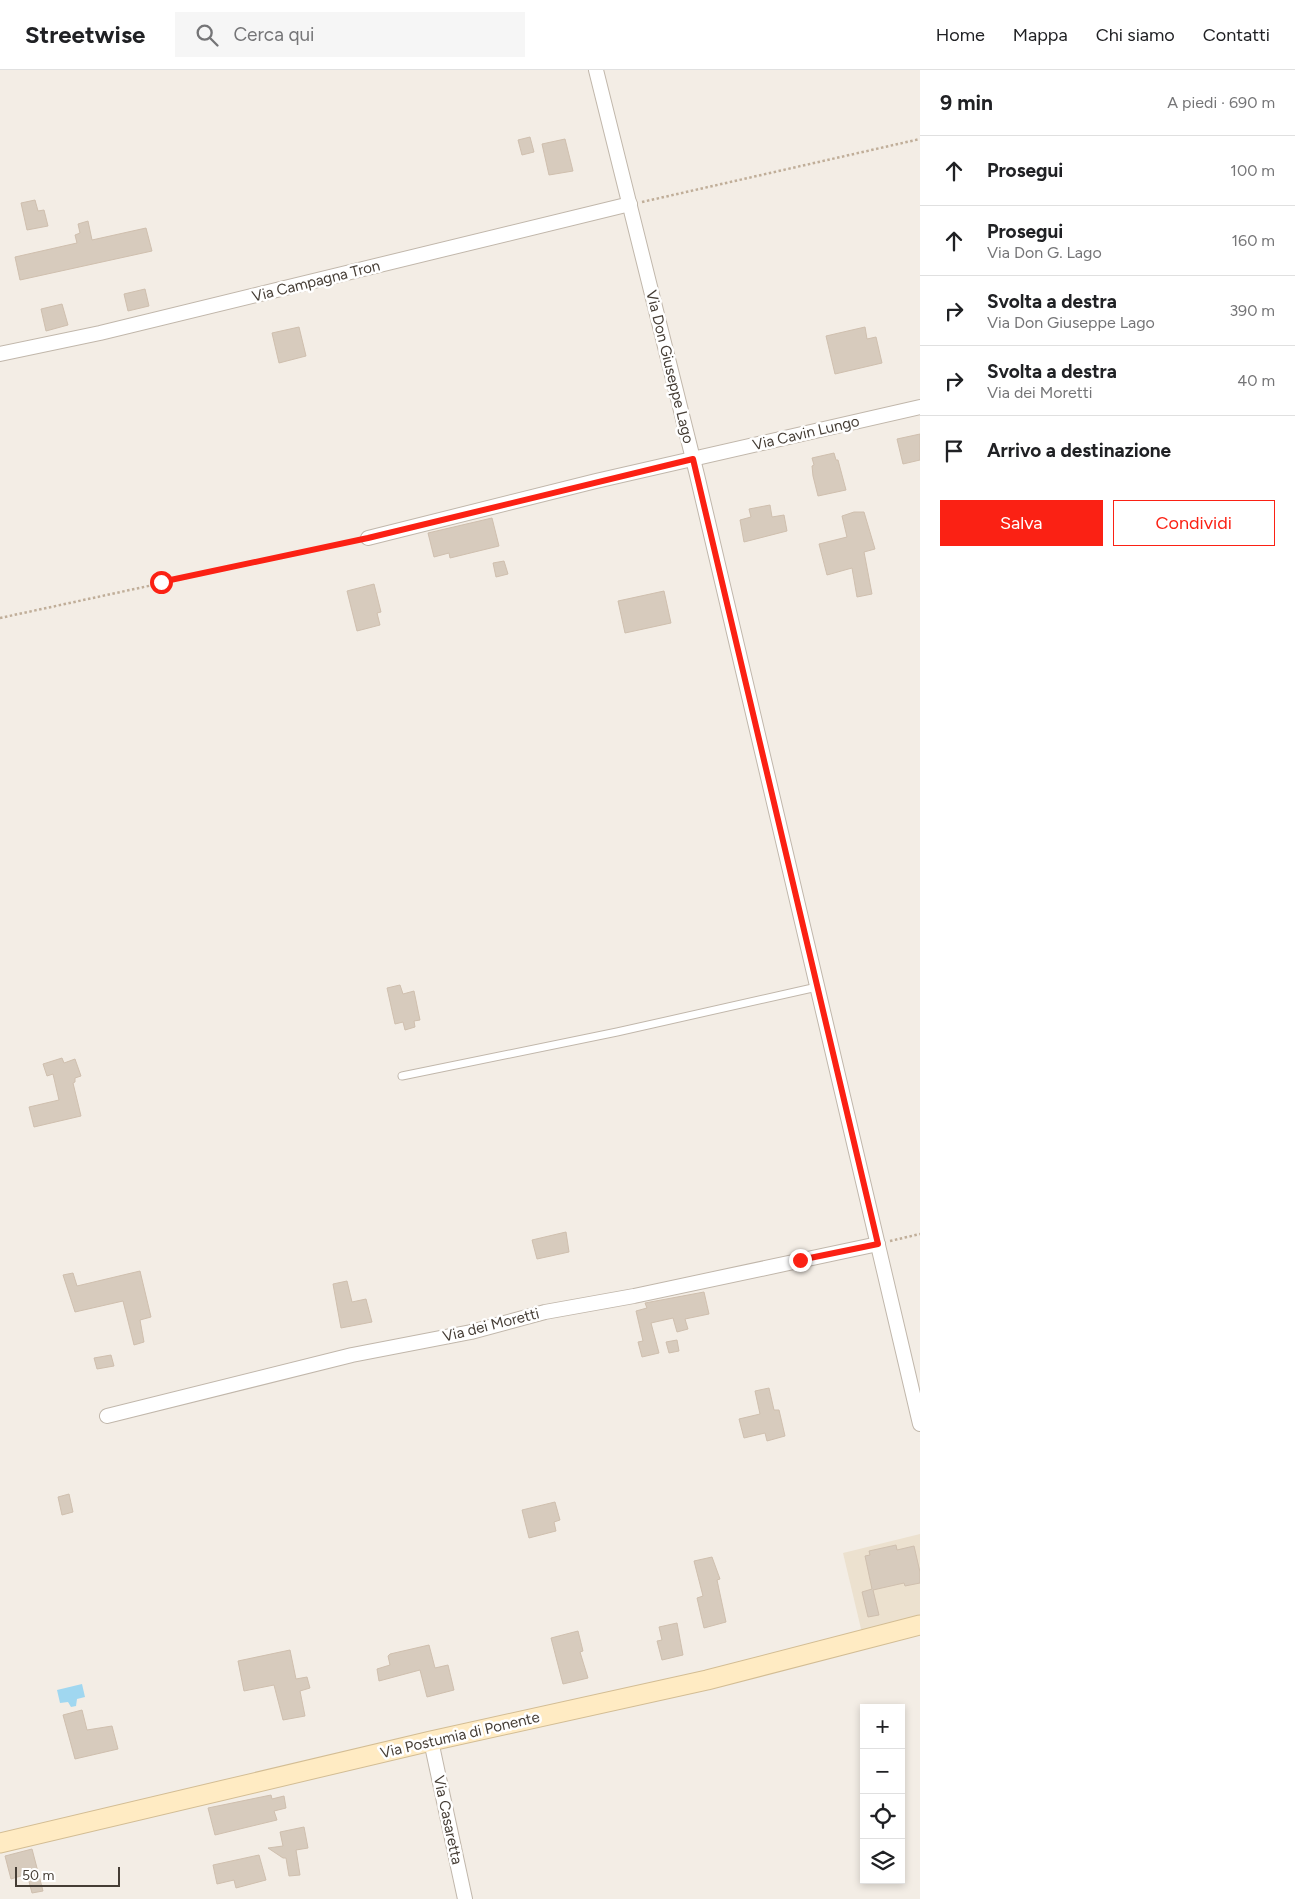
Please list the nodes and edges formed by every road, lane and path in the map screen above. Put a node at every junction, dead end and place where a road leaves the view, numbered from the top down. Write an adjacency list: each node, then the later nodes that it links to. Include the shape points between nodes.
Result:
1 (596, 70): 3 (street, Via Don Giuseppe Lago)
2 (920, 139): 3 (path)
3 (630, 204): 4 (street, Via Campagna Tron, via 100,333); 6 (street, Via Don Giuseppe Lago)
4 (0, 354)
5 (920, 407): 6 (street, Via Cavin Lungo)
6 (693, 459): 7 (street, Via Cavin Lungo); 9 (street, Via Don Giuseppe Lago)
7 (368, 538): 8 (path)
8 (0, 618)
9 (817, 987): 10 (lane); 12 (street, Via Don Giuseppe Lago)
10 (402, 1076)
11 (920, 1234): 12 (path)
12 (878, 1244): 13 (street, Via dei Moretti, via 352,1355); 14 (street, Via Don Giuseppe Lago)
13 (107, 1416)
14 (920, 1424)
15 (920, 1625): 16 (main road, Via Postumia di Ponente, via 707,1680)
16 (430, 1741): 17 (main road, Via Postumia di Ponente); 18 (street, Via Casaretta)
17 (0, 1843)
18 (465, 1899)

